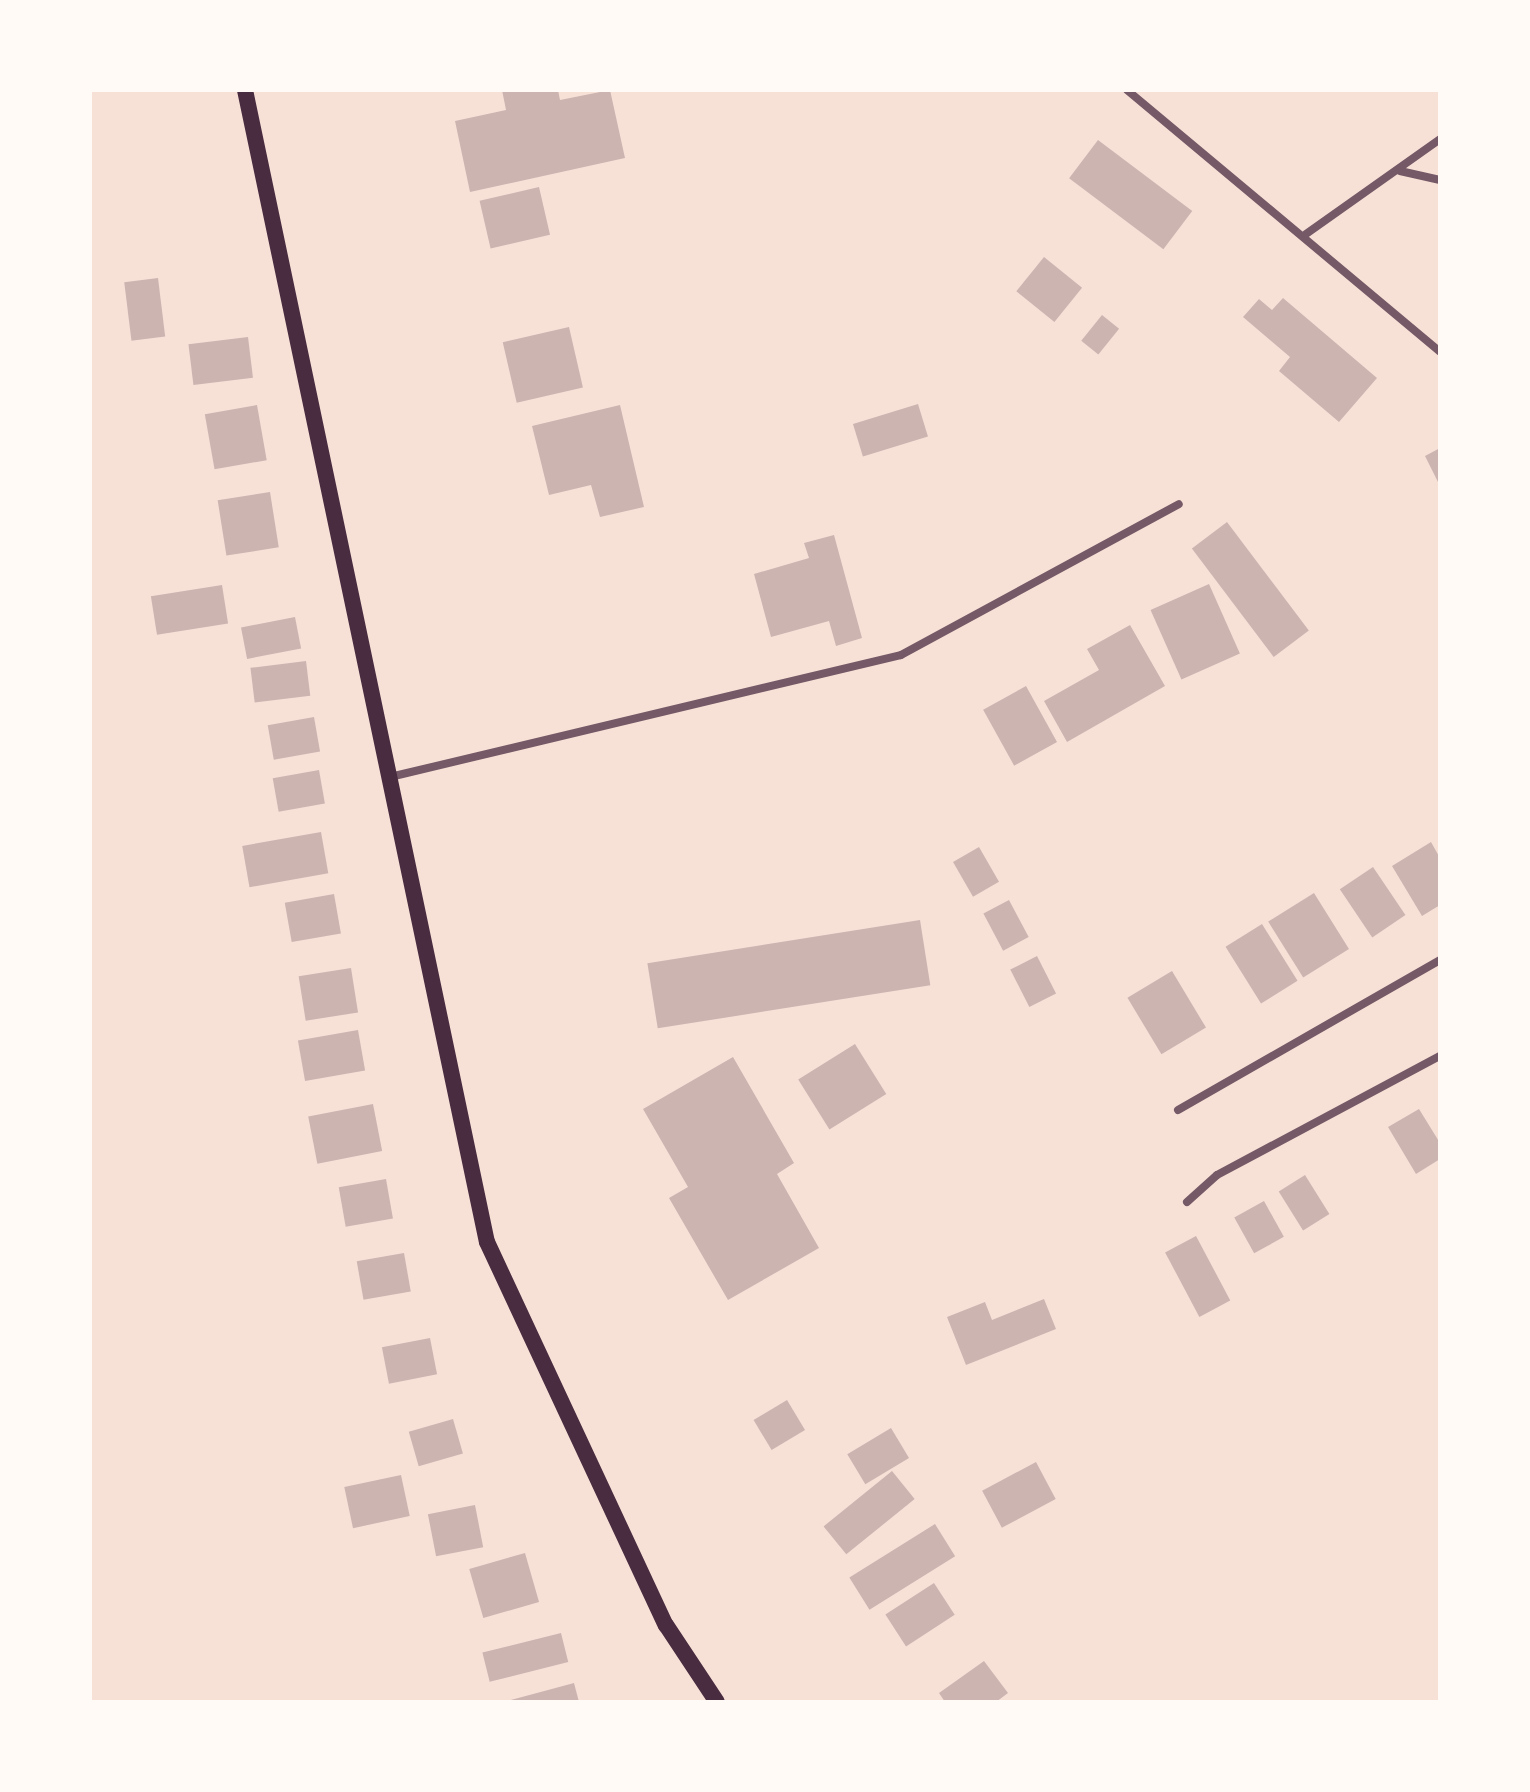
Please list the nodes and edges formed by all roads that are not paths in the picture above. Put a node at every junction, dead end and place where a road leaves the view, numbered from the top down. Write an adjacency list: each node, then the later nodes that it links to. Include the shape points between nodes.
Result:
1 (245, 90): 9 (main road)
2 (1127, 90): 6 (street)
3 (1440, 139): 4 (street)
4 (1400, 171): 5 (street); 6 (street)
5 (1440, 180)
6 (1306, 234): 7 (street)
7 (1440, 352)
8 (1179, 504): 9 (street, via 901,655)
9 (390, 777): 14 (main road, via 487,1242 666,1625)
10 (1440, 960): 12 (street)
11 (1440, 1056): 13 (street, via 1217,1175)
12 (1178, 1110)
13 (1187, 1202)
14 (717, 1702)

